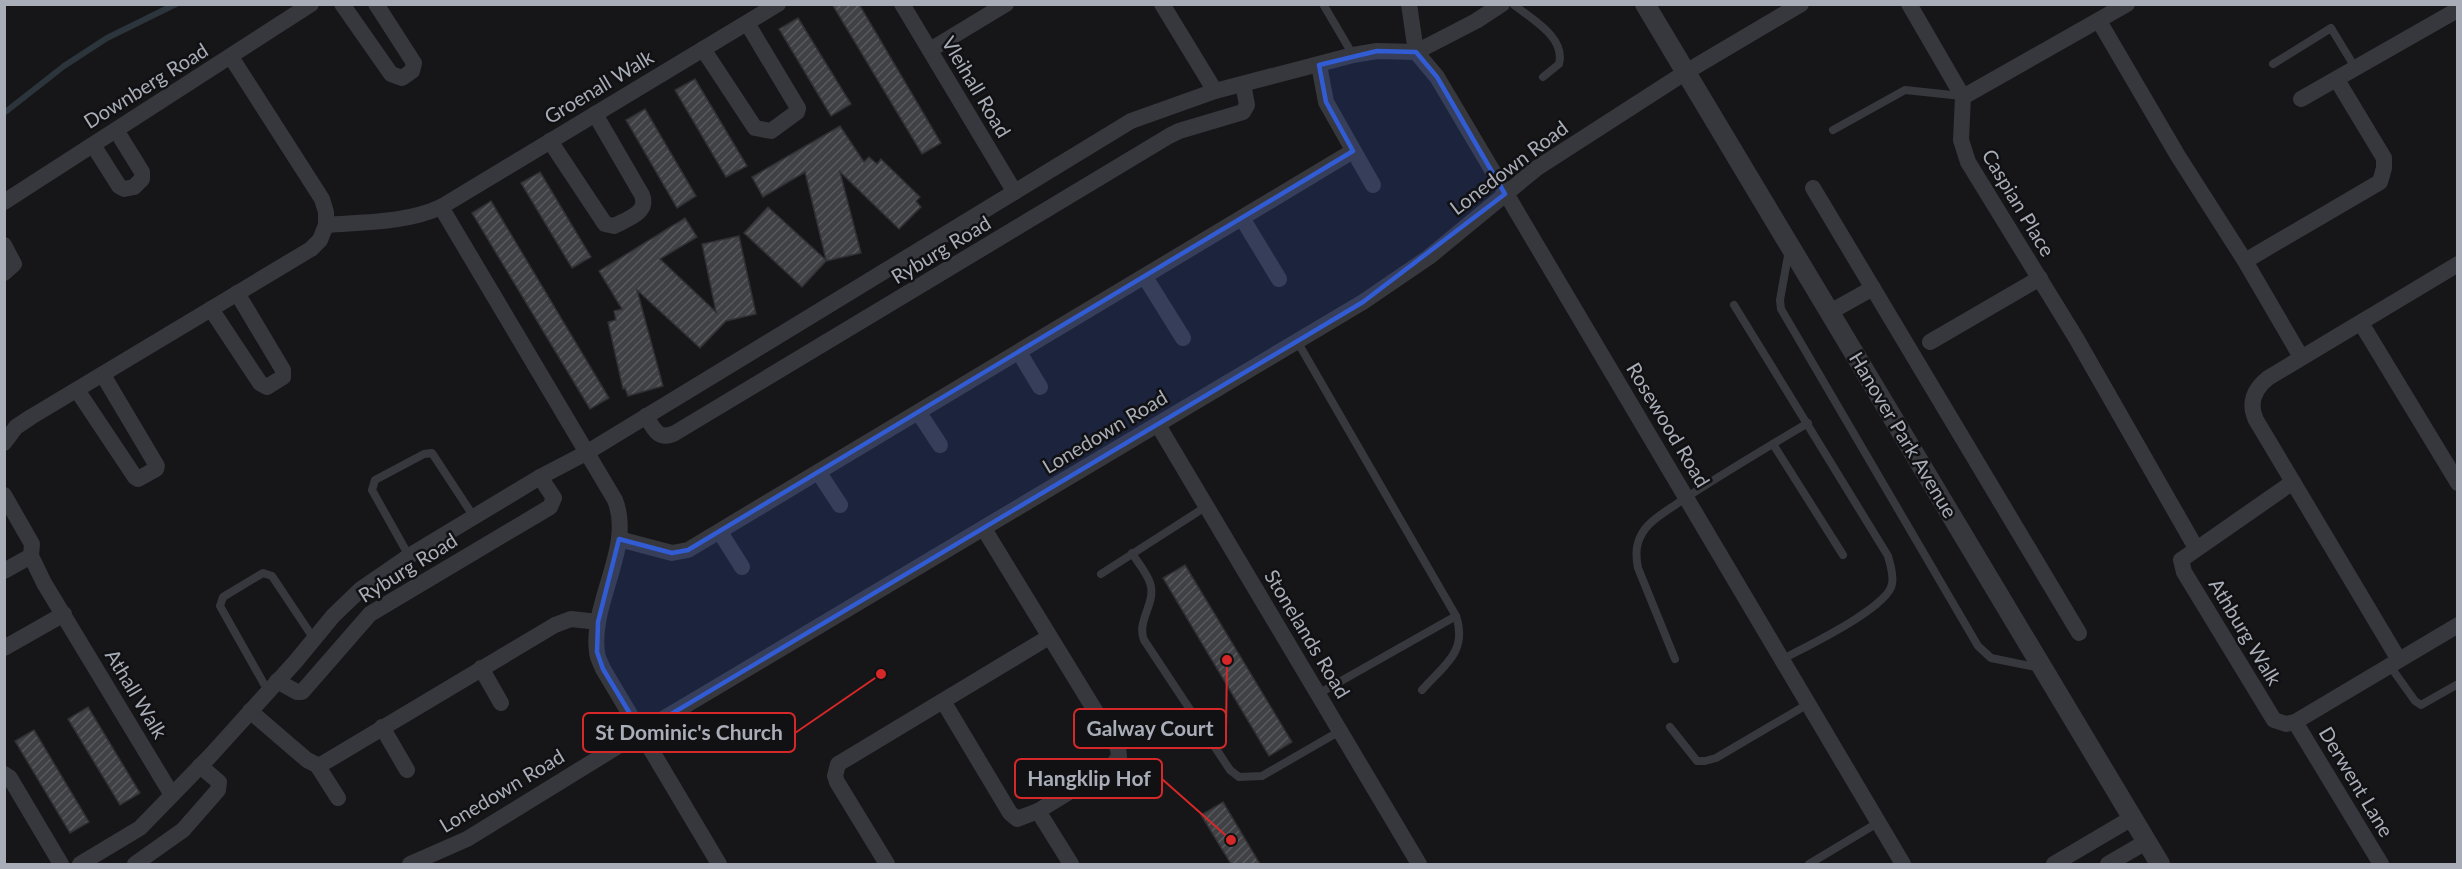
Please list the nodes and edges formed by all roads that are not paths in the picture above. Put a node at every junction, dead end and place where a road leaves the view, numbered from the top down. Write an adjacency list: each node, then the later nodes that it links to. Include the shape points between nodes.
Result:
1 (311, 4): 23 (street, Downberg Road)
2 (342, 4): 3 (street, via 393,75 402,78 412,71 414,63)
3 (376, 4)
4 (778, 4): 18 (street, Groenall Walk)
5 (902, 4): 20 (street, Vleihall Road)
6 (1006, 4): 20 (street)
7 (1162, 4): 31 (street)
8 (1323, 4): 22 (lane)
9 (1409, 4): 21 (street)
10 (1502, 4): 21 (street)
11 (1513, 4): 28 (lane, via 1552,36 1559,48 1559,64)
12 (1645, 4): 27 (street, Hanover Park Avenue)
13 (1802, 4): 27 (street, Lonedown Road)
14 (1909, 4): 32 (street)
15 (2127, 4): 17 (street)
16 (2452, 13): 26 (street)
17 (2099, 21): 32 (street); 50 (street)
18 (747, 23): 19 (street, Groenall Walk); 19 (street, via 798,108 771,131 755,128)
19 (703, 49): 34 (street, Groenall Walk)
20 (930, 50): 42 (street, Vleihall Road)
21 (1416, 52): 22 (street, Ryburg Road); 43 (street, Rosewood Road, via 1437,77)
22 (1353, 55): 25 (street, Ryburg Road)
23 (231, 57): 35 (street, Downberg Road); 47 (street, via 322,199)
24 (2273, 64): 26 (lane, via 2331,28)
25 (1319, 65): 30 (street, Ryburg Road); 39 (street, via 1326,102)
26 (2356, 69): 29 (street)
27 (1686, 72): 43 (street, Lonedown Road, via 1537,168); 49 (street, Hanover Park Avenue)
28 (1543, 77)
29 (2337, 80): 33 (street); 50 (street, via 2384,158 2383,175 2377,184)
30 (1243, 84): 31 (street, Ryburg Road); 71 (street, Ryburg Road, via 1247,105 1243,112 1169,136 675,433 659,435)
31 (1215, 91): 42 (street, Ryburg Road, via 1131,122)
32 (1963, 96): 36 (lane, via 1905,90); 54 (street, Caspian Place, via 1964,153)
33 (2301, 99)
34 (595, 114): 37 (street, Groenall Walk); 37 (street, via 642,195 644,204 640,211 614,226 605,224)
35 (116, 130): 38 (street, Downberg Road); 38 (street, via 142,172 142,179 134,187 120,186)
36 (1833, 130)
37 (550, 141): 45 (street, Groenall Walk)
38 (93, 145): 44 (street, Downberg Road)
39 (1353, 151): 40 (street); 46 (street)
40 (1374, 185)
41 (1813, 188): 56 (street)
42 (1014, 191): 71 (street, Ryburg Road)
43 (1505, 194): 63 (street, Lonedown Road, via 1429,257); 83 (street, Rosewood Road)
44 (4, 202)
45 (441, 207): 47 (street, Groenall Walk, via 411,217); 77 (street)
46 (1242, 218): 53 (street); 55 (street)
47 (326, 225): 57 (street, via 311,249)
48 (4, 245): 52 (street, via 14,264)
49 (1790, 245): 60 (street, Hanover Park Avenue); 110 (lane, via 1781,309 1978,646 1991,658)
50 (2245, 261): 66 (street)
51 (2457, 264): 61 (street)
52 (4, 273)
53 (1145, 277): 62 (street); 65 (street)
54 (2040, 278): 64 (street); 90 (street, Caspian Place)
55 (1279, 279)
56 (1873, 288): 60 (street); 102 (street)
57 (237, 293): 59 (street); 59 (street, via 284,370 283,377 267,387 260,383)
58 (1734, 305): 72 (lane)
59 (211, 309): 67 (street)
60 (1830, 312): 110 (street, Hanover Park Avenue)
61 (2361, 323): 66 (street); 81 (street)
62 (1183, 338)
63 (1297, 341): 73 (street, Lonedown Road); 99 (lane)
64 (1930, 342)
65 (1019, 352): 68 (street); 70 (street)
66 (2301, 357): 80 (street, via 2261,383 2252,402 2256,420)
67 (103, 375): 69 (street); 69 (street, via 156,469 135,477)
68 (1040, 387)
69 (77, 390): 74 (street, via 16,427)
70 (919, 413): 76 (street); 78 (street)
71 (646, 416): 77 (street, Ryburg Road)
72 (1808, 423): 75 (lane); 107 (lane, via 1888,556 1893,582 1877,605)
73 (1158, 425): 85 (street, Stonelands Road); 87 (street, Lonedown Road)
74 (4, 443)
75 (1773, 444): 83 (lane); 92 (lane)
76 (940, 445)
77 (586, 453): 79 (street, Ryburg Road); 89 (street, via 618,508)
78 (819, 473): 84 (street); 88 (street)
79 (540, 477): 86 (street, Ryburg Road); 112 (street, Ryburg Road, via 554,498 550,507 370,614 302,692)
80 (2293, 482): 90 (street, Athburg Walk); 108 (street)
81 (2457, 483)
82 (4, 495): 93 (street, Athall Walk, via 32,544)
83 (1687, 497): 106 (lane, via 1646,527 1635,554); 107 (street, Rosewood Road)
84 (840, 505)
85 (1207, 506): 91 (lane); 114 (street, Stonelands Road)
86 (474, 517): 94 (street, Ryburg Road); 94 (lane, via 432,453 375,480 372,490)
87 (984, 528): 103 (street); 123 (street, Lonedown Road)
88 (720, 532): 89 (street, via 688,550 672,553); 95 (street)
89 (619, 539): 100 (street)
90 (2196, 548): 119 (street, Athburg Walk, via 2181,560 2184,572 2271,716 2281,723)
91 (1132, 554): 97 (lane); 122 (lane, via 1152,589 1143,640 1230,770 1239,777 1262,776)
92 (1843, 555)
93 (31, 556): 96 (street); 98 (street, Athall Walk)
94 (409, 556): 104 (street, Ryburg Road, via 361,589)
95 (742, 567)
96 (4, 571)
97 (1101, 574)
98 (63, 614): 105 (street); 128 (street, Athall Walk)
99 (1456, 616): 113 (lane, via 1461,632 1456,652); 114 (lane)
100 (598, 622): 109 (street, via 578,619 561,623); 123 (street, via 597,652 603,669)
101 (2456, 629): 108 (street)
102 (2079, 633)
103 (1049, 638): 115 (street); 130 (street, via 1120,753 1112,766)
104 (314, 639): 112 (street, Ryburg Road); 112 (lane, via 269,574 263,573 223,597 220,606)
105 (4, 648)
106 (1675, 659)
107 (1781, 660): 117 (street, Rosewood Road)
108 (2394, 663): 111 (lane, via 2421,705); 119 (street)
109 (481, 668): 116 (street); 121 (street)
110 (2043, 668): 131 (street, Hanover Park Avenue)
111 (2457, 684)
112 (273, 686): 118 (street, Ryburg Road)
113 (1422, 690)
114 (1318, 694): 122 (street, Stonelands Road)
115 (943, 701): 130 (street, via 1012,816 1021,819); 139 (street, via 842,760 836,768 839,787)
116 (501, 703)
117 (1808, 704): 120 (lane, via 1705,762 1697,761); 132 (street, Rosewood Road)
118 (250, 711): 124 (street); 125 (street, Ryburg Road)
119 (2295, 722): 147 (street, Derwent Lane)
120 (1670, 727)
121 (382, 728): 124 (street); 126 (street)
122 (1340, 730): 141 (street, Stonelands Road)
123 (641, 732): 137 (street, Lonedown Road, via 467,839); 138 (street)
124 (317, 765): 129 (street)
125 (200, 766): 128 (street, Ryburg Road); 136 (street, via 219,782 218,790 183,830)
126 (407, 770)
127 (4, 774): 134 (street)
128 (172, 795): 135 (street, Ryburg Road, via 140,828)
129 (338, 798)
130 (1038, 811): 140 (street)
131 (2132, 818): 133 (street, Hanover Park Avenue); 144 (street)
132 (1879, 822): 142 (lane); 143 (street, Rosewood Road)
133 (2146, 842): 145 (street); 146 (street, Hanover Park Avenue)
134 (61, 864)
135 (80, 864)
136 (135, 864)
137 (410, 864)
138 (718, 864)
139 (887, 864)
140 (1071, 864)
141 (1419, 864)
142 (1809, 864)
143 (1903, 864)
144 (2054, 864)
145 (2108, 864)
146 (2160, 864)
147 (2381, 864)

